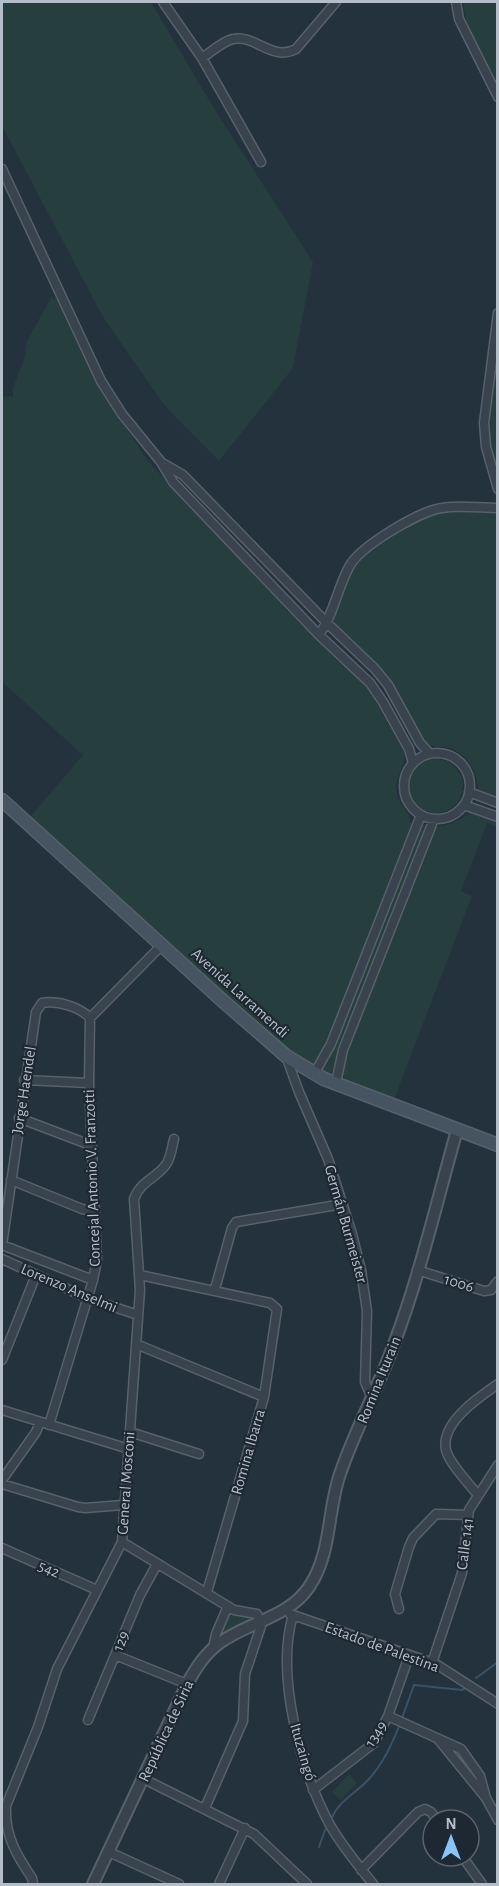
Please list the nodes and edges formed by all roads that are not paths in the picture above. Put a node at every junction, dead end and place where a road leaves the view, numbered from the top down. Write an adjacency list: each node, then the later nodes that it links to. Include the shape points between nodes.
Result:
1 (163, 2): 4 (street)
2 (456, 2): 5 (street, via 459,19)
3 (332, 3): 4 (street, via 290,52 277,52 239,38)
4 (201, 58): 6 (street)
5 (498, 97)
6 (261, 162)
7 (2, 169): 9 (street, via 101,381)
8 (498, 313): 10 (street, via 484,423 486,447)
9 (160, 462): 12 (street, via 183,475); 13 (street, via 173,482)
10 (498, 489)
11 (498, 508): 12 (street, via 450,507 429,511 364,548 346,571)
12 (327, 623): 13 (street); 14 (street, via 382,677)
13 (319, 634): 15 (street, via 377,692)
14 (430, 754): 15 (street); 16 (street, via 446,755 460,763 468,776)
15 (413, 763): 20 (street, via 404,788 409,804)
16 (469, 792): 18 (street); 19 (street)
17 (2, 800): 23 (main road, Avenida Larramendi)
18 (498, 803)
19 (464, 805): 21 (street); 22 (street, via 449,816)
20 (421, 815): 22 (street); 26 (street, via 330,1044)
21 (498, 817)
22 (434, 819): 29 (street, via 343,1050)
23 (162, 945): 24 (street); 25 (main road, Avenida Larramendi)
24 (90, 1018): 27 (street, Jorge Haendel, via 79,1009 42,1003 36,1012); 28 (street, Concejal Antonio V. Franzotti)
25 (286, 1056): 26 (main road, Avenida Larramendi); 36 (street, Germán Burmeister)
26 (314, 1074): 29 (main road, Avenida Larramendi)
27 (24, 1080): 28 (street); 30 (street, Jorge Haendel)
28 (89, 1083): 33 (street, Concejal Antonio V. Franzotti)
29 (336, 1083): 31 (main road, Avenida Larramendi)
30 (19, 1118): 33 (street); 35 (street, Jorge Haendel)
31 (457, 1130): 34 (main road, Avenida Larramendi); 40 (street, Romina Iturain)
32 (174, 1139): 42 (street, General Mosconi, via 167,1164 147,1180 134,1199)
33 (92, 1143): 37 (street, Concejal Antonio V. Franzotti)
34 (498, 1146)
35 (11, 1180): 37 (street); 38 (street, Jorge Haendel)
36 (343, 1204): 45 (street, via 236,1222); 53 (street, Germán Burmeister, via 365,1296 364,1382)
37 (94, 1211): 43 (street, Concejal Antonio V. Franzotti, via 97,1260)
38 (2, 1245): 43 (street)
39 (2, 1258): 41 (street, Lorenzo Anselmi)
40 (417, 1270): 44 (street, 1006, via 484,1291 491,1290); 53 (street, Romina Iturain, via 399,1332)
41 (36, 1275): 46 (street, Lorenzo Anselmi); 49 (street)
42 (140, 1275): 45 (street); 47 (street, General Mosconi)
43 (93, 1280): 46 (street, Concejal Antonio V. Franzotti)
44 (498, 1281)
45 (215, 1289): 52 (street, Romina Ibarra, via 270,1303 277,1309)
46 (87, 1298): 47 (street, Lorenzo Anselmi); 56 (street, Concejal Antonio V. Franzotti)
47 (138, 1315): 48 (street, General Mosconi)
48 (136, 1344): 52 (street); 57 (street, General Mosconi)
49 (4, 1351): 50 (street)
50 (2, 1360)
51 (498, 1384): 62 (street, Calle 141, via 453,1422 446,1443 448,1454)
52 (264, 1397): 69 (street, Romina Ibarra)
53 (372, 1398): 72 (street, Romina Iturain, via 340,1473 319,1568 303,1594)
54 (2, 1410): 55 (street)
55 (40, 1422): 56 (street); 61 (street)
56 (50, 1425): 58 (street)
57 (130, 1432): 58 (street, General Mosconi); 59 (street)
58 (129, 1449): 63 (street, General Mosconi)
59 (199, 1454)
60 (498, 1465): 62 (street)
61 (2, 1482): 63 (street, via 78,1507)
62 (478, 1496): 64 (street, Calle 141)
63 (123, 1505): 65 (street, General Mosconi)
64 (468, 1515): 71 (street, via 436,1514 413,1538 395,1594); 77 (street, Calle 141, via 462,1573)
65 (122, 1542): 67 (street); 68 (street, General Mosconi)
66 (2, 1548): 68 (street, 542)
67 (157, 1564): 69 (street); 75 (street, 129)
68 (97, 1590): 86 (street, General Mosconi, via 57,1669)
69 (207, 1592): 70 (street)
70 (228, 1606): 73 (street, via 257,1614); 74 (street)
71 (399, 1609)
72 (284, 1613): 73 (street, República de Siria); 76 (street, Estado de Palestina); 83 (street, Ituzaingó, via 290,1701)
73 (260, 1620): 74 (street, República de Siria); 84 (street, via 247,1664 243,1721)
74 (213, 1648): 78 (street, República de Siria)
75 (115, 1655): 78 (street); 81 (street, 129)
76 (409, 1656): 77 (street, Estado de Palestina); 80 (street, 1349)
77 (432, 1663): 79 (street, Estado de Palestina)
78 (187, 1684): 82 (street, República de Siria)
79 (498, 1704)
80 (388, 1716): 83 (street, 1349, via 370,1747); 87 (street, via 438,1738 486,1798)
81 (88, 1720)
82 (144, 1779): 84 (street); 91 (street, República de Siria)
83 (314, 1790): 93 (street, Ituzaingó, via 331,1827)
84 (205, 1808): 88 (street)
85 (421, 1811): 93 (street)
86 (4, 1812): 90 (street)
87 (498, 1820)
88 (245, 1828): 97 (street); 98 (street)
89 (3, 1847): 90 (street)
90 (14, 1849): 94 (street)
91 (109, 1852): 95 (street, República de Siria); 96 (street)
92 (471, 1868): 100 (street)
93 (361, 1870): 99 (street, Ituzaingó)
94 (33, 1884)
95 (93, 1884)
96 (179, 1884)
97 (219, 1884)
98 (307, 1884)
99 (373, 1884)
100 (482, 1884)

